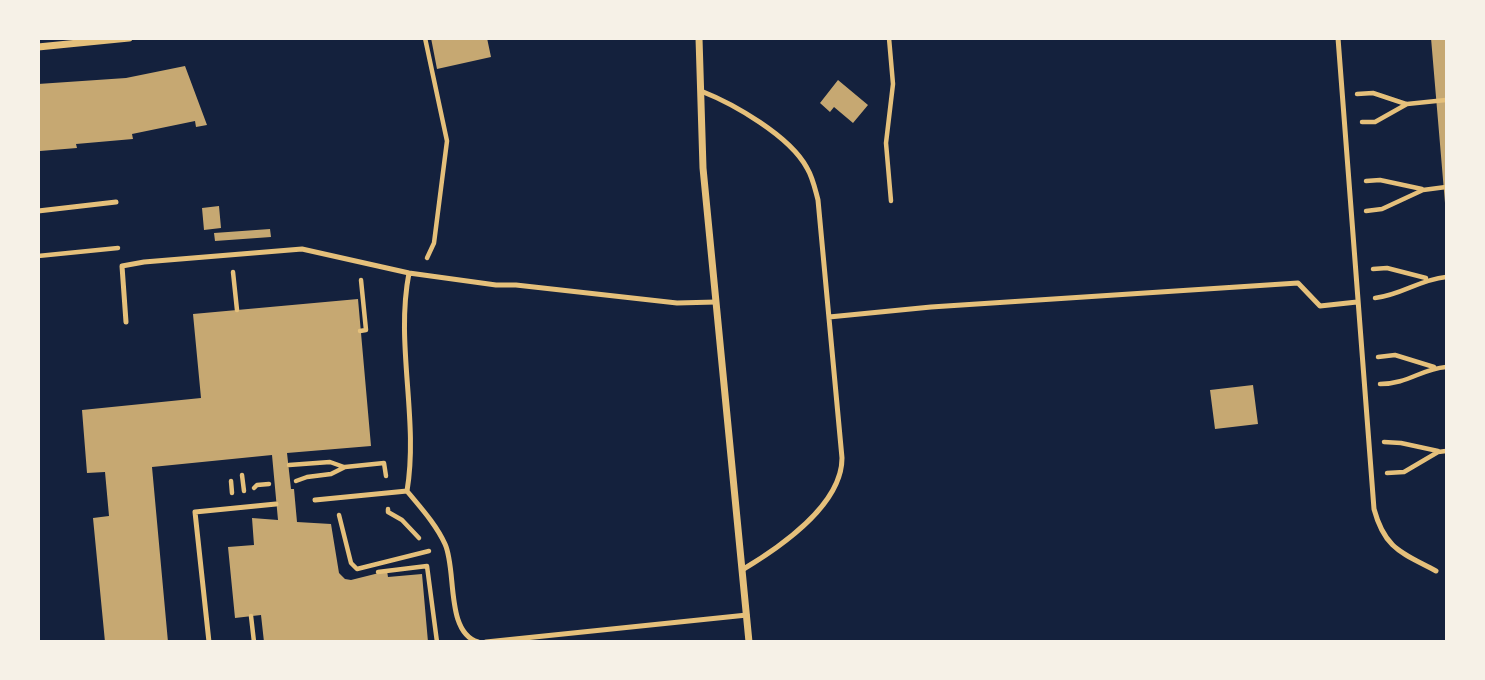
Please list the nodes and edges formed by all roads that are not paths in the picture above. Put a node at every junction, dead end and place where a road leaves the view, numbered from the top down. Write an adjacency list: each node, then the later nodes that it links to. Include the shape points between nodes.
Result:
1 (129, 38): 4 (street)
2 (1338, 38): 10 (lane)
3 (701, 40): 5 (street)
4 (38, 47)
5 (701, 92): 9 (street); 11 (lane, via 750,115 808,170 818,200)
6 (116, 202): 7 (lane)
7 (38, 211)
8 (409, 273): 9 (lane, via 677,303); 12 (lane, via 302,249 144,262 122,266); 13 (lane, via 404,310 411,458)
9 (716, 302): 16 (street)
10 (1357, 302): 11 (lane, via 1320,306 1298,283); 17 (lane, via 1377,521 1387,541 1402,555)
11 (829, 317): 16 (lane, via 840,475 798,532)
12 (126, 322)
13 (407, 491): 14 (lane); 19 (lane, via 446,545 457,620)
14 (315, 500)
15 (276, 504): 20 (lane, via 195,512)
16 (742, 570): 18 (street)
17 (1436, 571)
18 (747, 615): 21 (lane); 22 (street)
19 (473, 641)
20 (209, 642)
21 (485, 642)
22 (749, 642)

